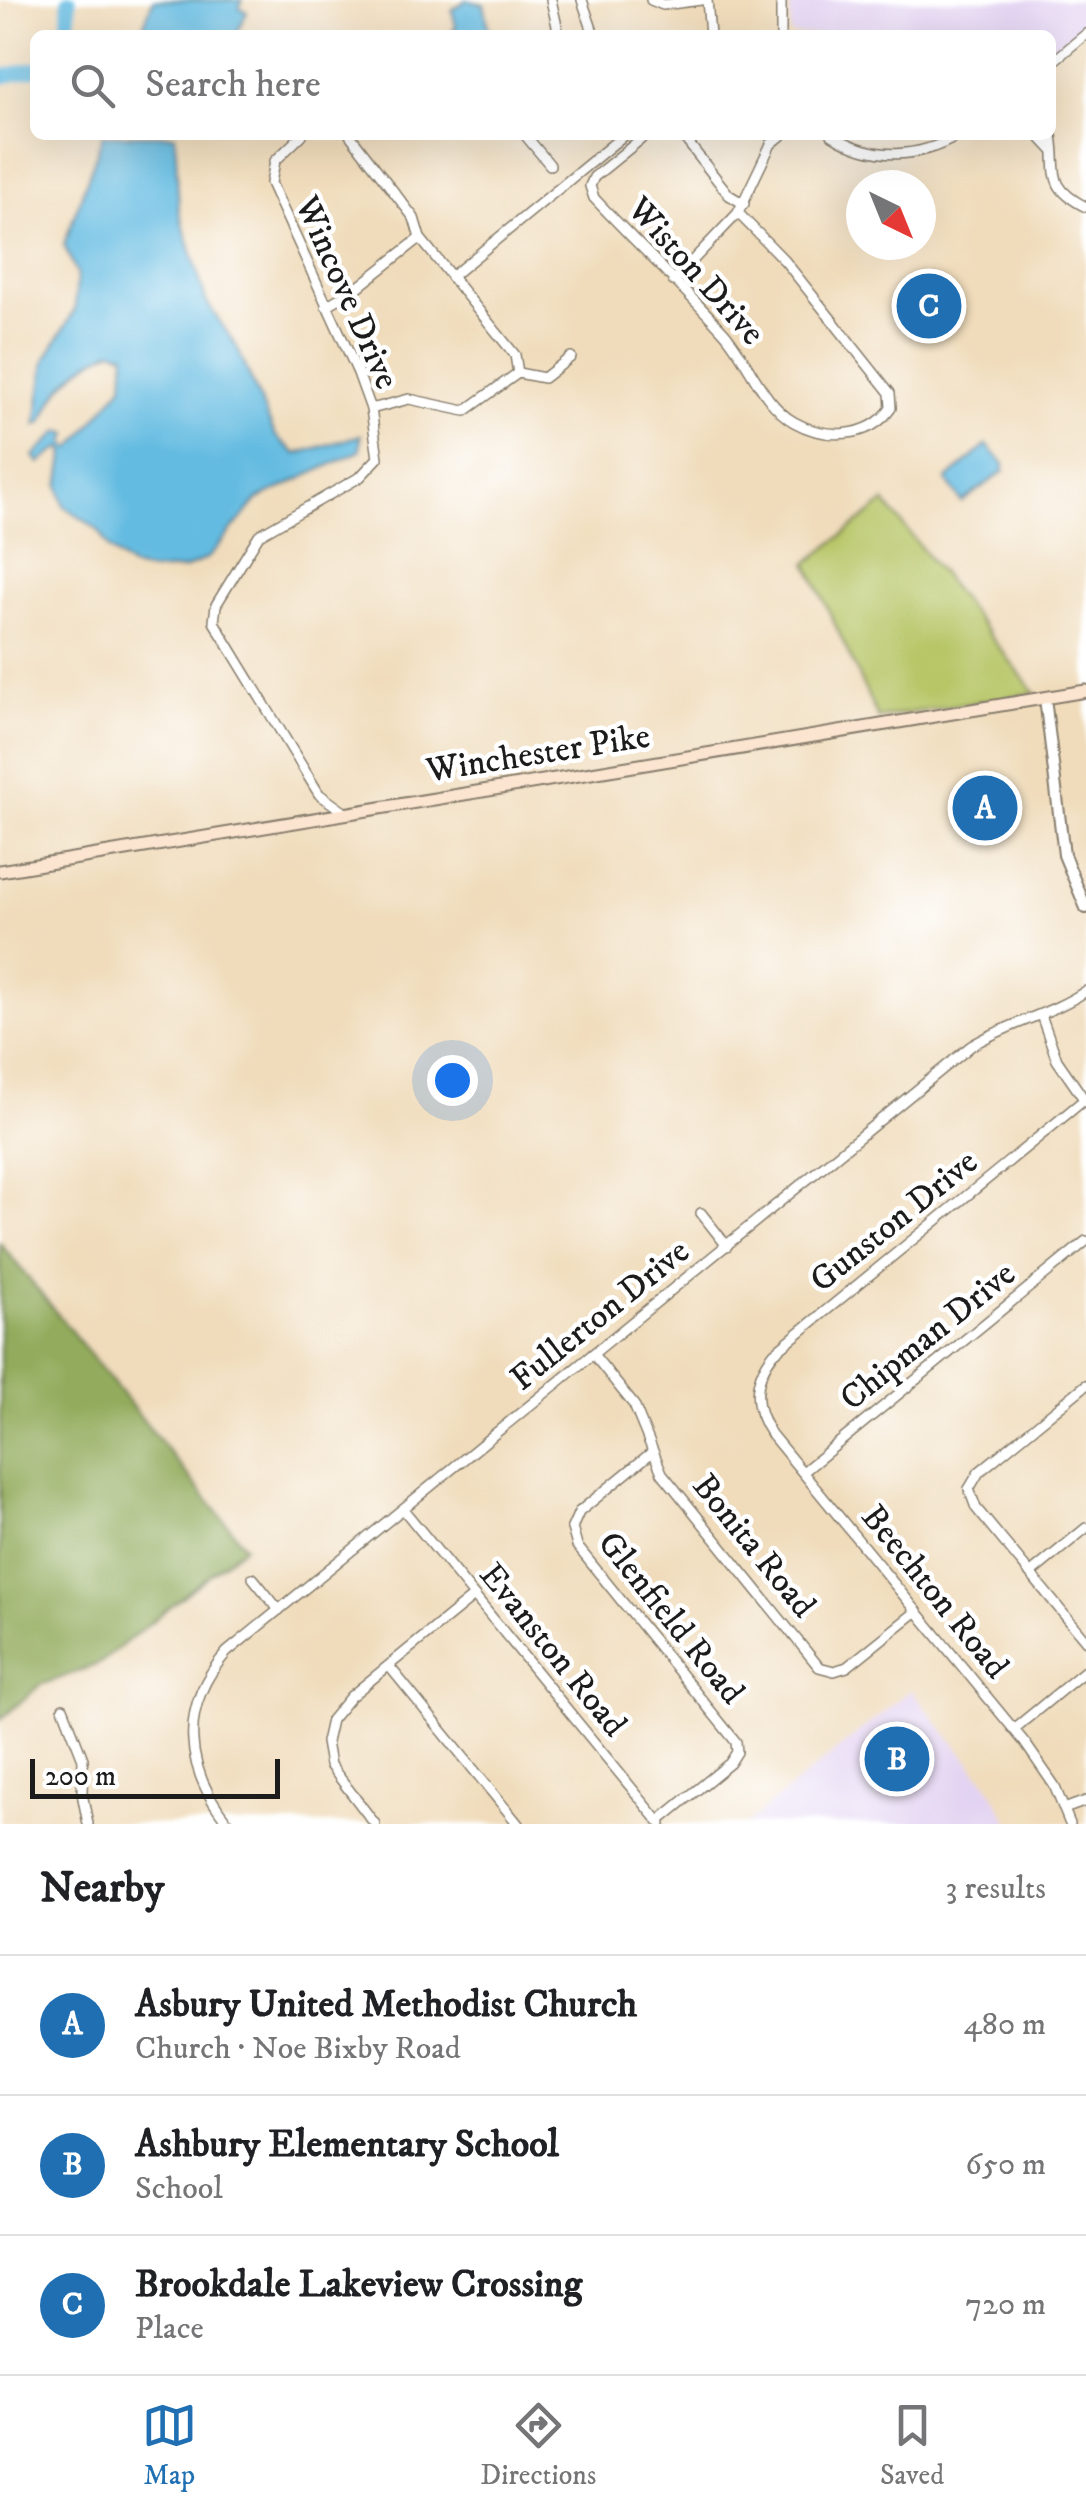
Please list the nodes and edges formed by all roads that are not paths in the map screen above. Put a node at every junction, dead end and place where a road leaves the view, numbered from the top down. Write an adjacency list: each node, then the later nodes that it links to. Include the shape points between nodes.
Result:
1 (550, 0): 6 (street)
2 (582, 0): 7 (street)
3 (651, 0): 4 (street)
4 (704, 0): 8 (street)
5 (781, 0): 9 (street)
6 (558, 30)
7 (592, 30)
8 (709, 30)
9 (781, 30)
10 (1086, 34): 11 (street)
11 (1056, 58)
12 (297, 140): 30 (street, Wincove Drive, via 275,161 271,184)
13 (354, 140): 27 (street, via 414,218)
14 (530, 140): 24 (street)
15 (618, 140): 28 (street)
16 (640, 140): 29 (street, Wiston Drive, via 592,181 592,194)
17 (686, 140): 26 (street)
18 (776, 140): 26 (street)
19 (841, 140): 20 (street, via 890,154)
20 (948, 140)
21 (1043, 140): 23 (street)
22 (1051, 140): 23 (street)
23 (1052, 150): 25 (street, via 1054,180)
24 (550, 165)
25 (1086, 207)
26 (741, 208): 29 (street); 29 (street, Wiston Drive, via 890,393 882,418 852,432 822,434 795,422 724,332)
27 (420, 238): 28 (street); 30 (street)
28 (451, 277): 32 (street, via 514,355)
29 (673, 281)
30 (326, 306): 33 (street, Wincove Drive)
31 (571, 357): 32 (street, via 544,378)
32 (518, 372): 33 (street, via 465,410 410,399)
33 (371, 408): 36 (street, Wincove Drive, via 375,466 259,535 214,611 217,633)
34 (1086, 691): 35 (main road, Winchester Pike)
35 (1045, 698): 37 (main road, Winchester Pike); 40 (street, via 1064,855)
36 (319, 794): 37 (street, Wincove Drive); 38 (street)
37 (344, 812): 38 (main road, Winchester Pike)
38 (313, 817): 39 (main road, Winchester Pike)
39 (0, 871)
40 (1086, 908)
41 (1086, 991): 42 (street, Fullerton Drive)
42 (1041, 1015): 43 (street, via 1057,1060); 46 (street, Fullerton Drive, via 971,1046)
43 (1085, 1101): 49 (street, Gunston Drive, via 774,1353 760,1372)
44 (701, 1213): 46 (street)
45 (1086, 1241): 51 (street, Chipman Drive)
46 (727, 1246): 47 (street, Fullerton Drive)
47 (593, 1354): 50 (street, Bonita Road, via 629,1397); 52 (street, Fullerton Drive)
48 (1086, 1385): 56 (street, via 966,1489)
49 (756, 1396): 51 (street, Beechton Road, via 766,1426)
50 (651, 1453): 54 (street, via 578,1512); 64 (street, Bonita Road, via 819,1667)
51 (803, 1472): 60 (street, Beechton Road)
52 (404, 1509): 58 (street, Evanston Road); 59 (street, Fullerton Drive)
53 (559, 1528): 54 (street)
54 (572, 1528): 70 (street, Glenfield Road, via 577,1546 741,1752)
55 (1086, 1528): 56 (street)
56 (1030, 1574): 61 (street)
57 (253, 1578): 59 (street)
58 (474, 1596): 62 (street); 70 (street, Evanston Road)
59 (279, 1610): 72 (street, Fullerton Drive, via 217,1664 197,1697 191,1727 199,1779)
60 (917, 1611): 64 (street, via 856,1662); 67 (street, Beechton Road)
61 (1086, 1642)
62 (389, 1666): 73 (street, via 331,1720 327,1758); 74 (street)
63 (1086, 1670): 67 (street)
64 (834, 1671): 65 (street)
65 (832, 1684)
66 (62, 1708): 71 (street, via 80,1744)
67 (1014, 1729): 69 (street, Beechton Road)
68 (1086, 1800): 69 (street)
69 (1064, 1809): 75 (street, Beechton Road)
70 (660, 1823)
71 (88, 1824)
72 (228, 1824)
73 (374, 1824)
74 (518, 1824)
75 (1070, 1824)

